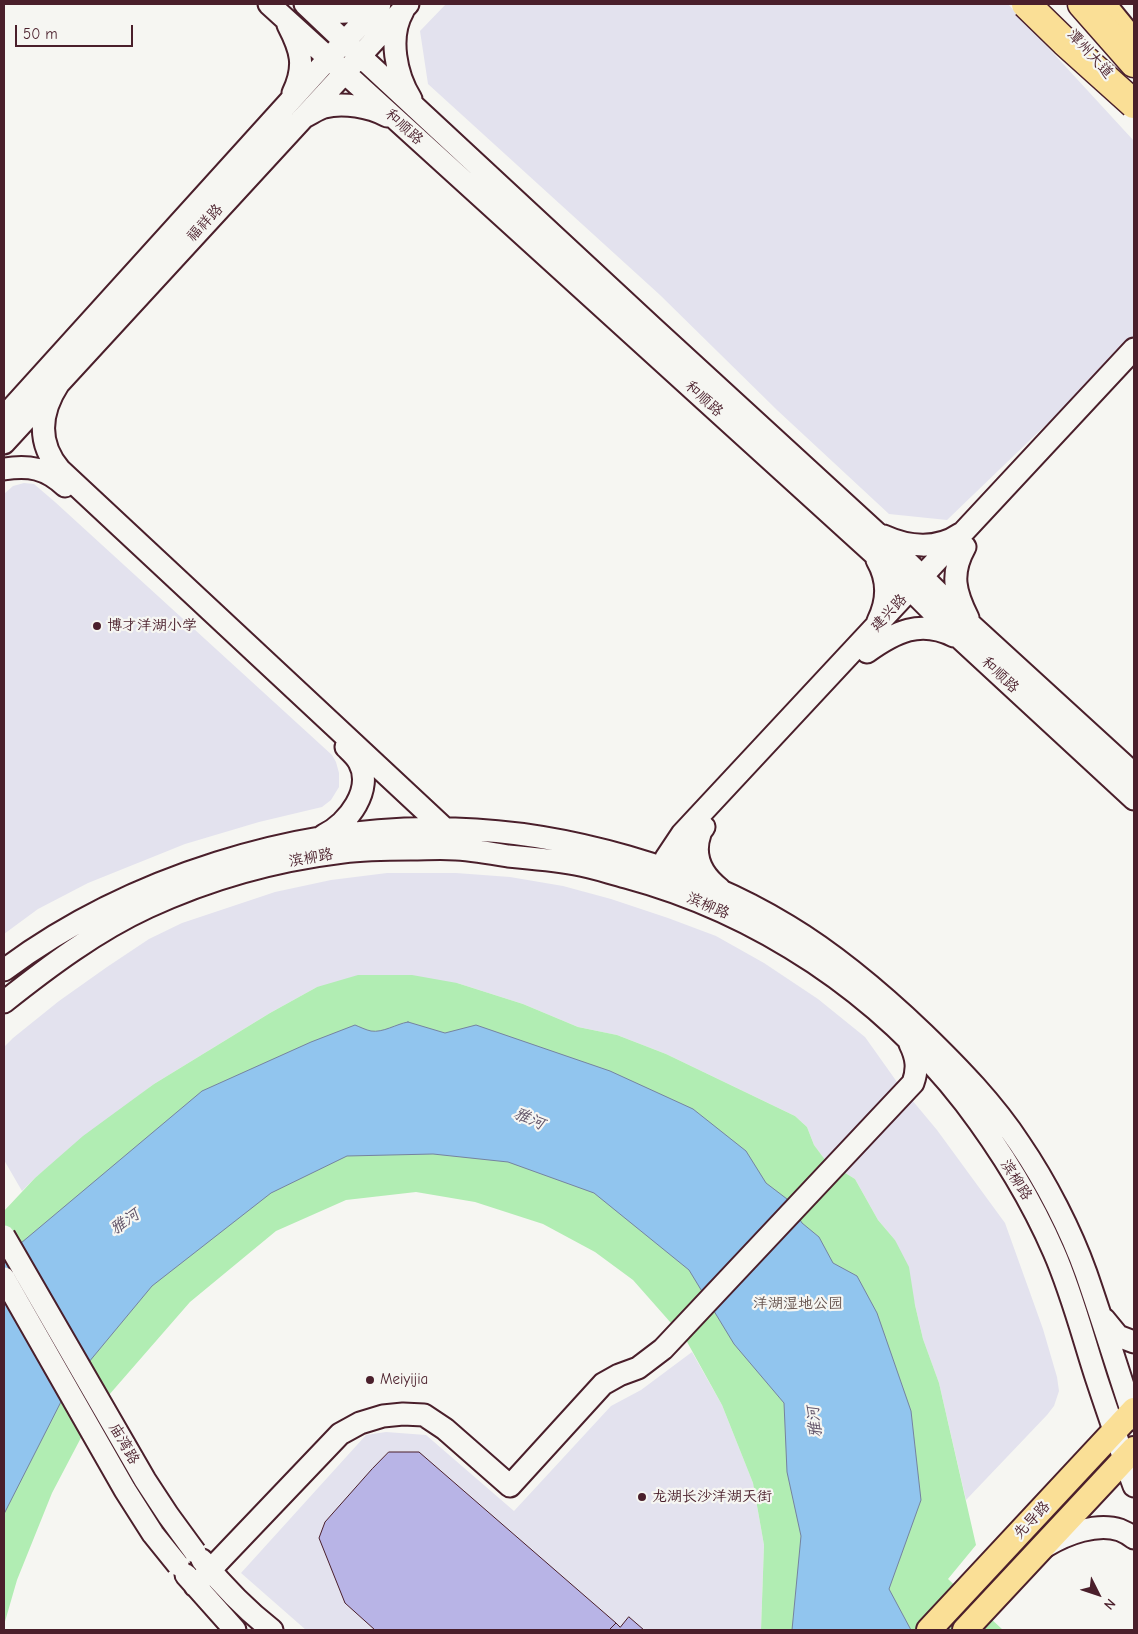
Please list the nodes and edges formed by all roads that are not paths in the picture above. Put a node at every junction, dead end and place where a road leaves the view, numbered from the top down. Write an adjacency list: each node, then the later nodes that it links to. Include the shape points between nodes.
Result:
1 (307, 4): 2 (main road, via 334,13 349,13); 12 (main road, 和顺路)
2 (375, 4)
3 (380, 4): 12 (main road, 福祥路)
4 (408, 4): 12 (main road, 福祥路); 18 (main road, via 396,27 396,62 407,94)
5 (1026, 4): 17 (highway, 潭州大道, bridge)
6 (1038, 4): 19 (main road, 潭州大道)
7 (1045, 4): 17 (highway, 潭州大道, bridge)
8 (1082, 4): 15 (highway, 潭州大道)
9 (1102, 4): 11 (main road); 13 (highway)
10 (272, 6): 14 (main road, 和顺路); 20 (main road, via 295,39 302,69 298,84)
11 (1134, 42)
12 (352, 49): 14 (main road, 福祥路); 16 (main road, 福祥路); 18 (main road, 和顺路)
13 (1134, 54)
14 (329, 58): 16 (main road, 和顺路); 20 (main road, 福祥路)
15 (1134, 63)
16 (344, 72): 21 (main road, 和顺路); 22 (main road, 福祥路)
17 (1134, 104)
18 (416, 108): 30 (main road, 和顺路, via 653,328)
19 (1134, 108)
20 (283, 109): 26 (main road, 福祥路)
21 (401, 124): 22 (main road, via 361,107 341,106 324,107); 30 (main road, 和顺路)
22 (293, 128): 25 (main road, 福祥路)
23 (1134, 350): 29 (main road, 建兴路)
24 (1134, 366): 31 (main road)
25 (59, 383): 27 (main road, 福祥路); 37 (main road, via 49,398 44,425 50,456 60,470)
26 (4, 417)
27 (4, 443)
28 (4, 469): 39 (main road, via 34,468 60,481 350,751 362,773 357,801 341,825)
29 (973, 522): 30 (main road, via 946,542 922,546); 32 (main road, 建兴路)
30 (869, 537): 32 (main road, 和顺路); 34 (main road, via 884,573 886,600)
31 (965, 547): 32 (main road); 33 (main road, via 958,561 956,581)
32 (920, 588): 33 (main road, 和顺路); 34 (main road, 建兴路)
33 (967, 633): 34 (main road, via 912,628); 35 (main road, 和顺路); 36 (main road, 和顺路)
34 (868, 643): 38 (main road, 建兴路)
35 (1134, 774)
36 (1134, 799)
37 (446, 829): 39 (main road, 滨柳路); 40 (main road, 滨柳路, via 570,842)
38 (692, 832): 40 (main road, via 653,854); 41 (main road, 建兴路, via 666,858); 42 (main road, via 703,872)
39 (316, 839): 43 (main road, 滨柳路, via 277,846 216,864 146,890 37,945)
40 (628, 857): 41 (main road, 滨柳路)
41 (668, 880): 42 (main road, 滨柳路); 44 (main road, 滨柳路, via 578,864 454,849 377,849 294,860 197,887 148,907 102,932); 45 (main road, 滨柳路, via 822,967)
42 (731, 896): 50 (main road, 滨柳路, via 788,925 836,957 885,996 972,1082 1020,1142 1040,1176 1086,1270)
43 (4, 970)
44 (4, 1002)
45 (909, 1042): 46 (main road, 滨柳路); 47 (main road, via 916,1058)
46 (946, 1080): 47 (main road, via 932,1080); 52 (main road, 滨柳路, via 994,1144 1028,1198 1074,1303)
47 (916, 1086): 59 (main road, via 663,1349 601,1396 511,1494 442,1434 421,1421 382,1421 361,1428 344,1439)
48 (4, 1236): 59 (main road, 庙湾路, bridge, via 145,1480)
49 (4, 1278): 60 (main road, 庙湾路, bridge, via 125,1490 153,1534)
50 (1098, 1310): 51 (main road, via 1118,1336); 53 (main road, 滨柳路)
51 (1134, 1342)
52 (1097, 1379): 53 (main road, 滨柳路); 55 (main road, via 1098,1431)
53 (1129, 1418): 54 (main road, 滨柳路); 55 (main road, 先导路)
54 (1129, 1454): 56 (main road, 滨柳路); 58 (main road, 先导路)
55 (1064, 1485): 63 (main road, 先导路)
56 (1134, 1486)
57 (1134, 1538): 58 (main road, via 1120,1530 1100,1528 1059,1538)
58 (1039, 1551): 64 (main road, 先导路)
59 (212, 1573): 60 (main road); 62 (main road, 庙湾路, via 249,1612)
60 (197, 1589): 61 (main road, 庙湾路)
61 (235, 1630)
62 (272, 1630)
63 (929, 1630)
64 (965, 1630)

